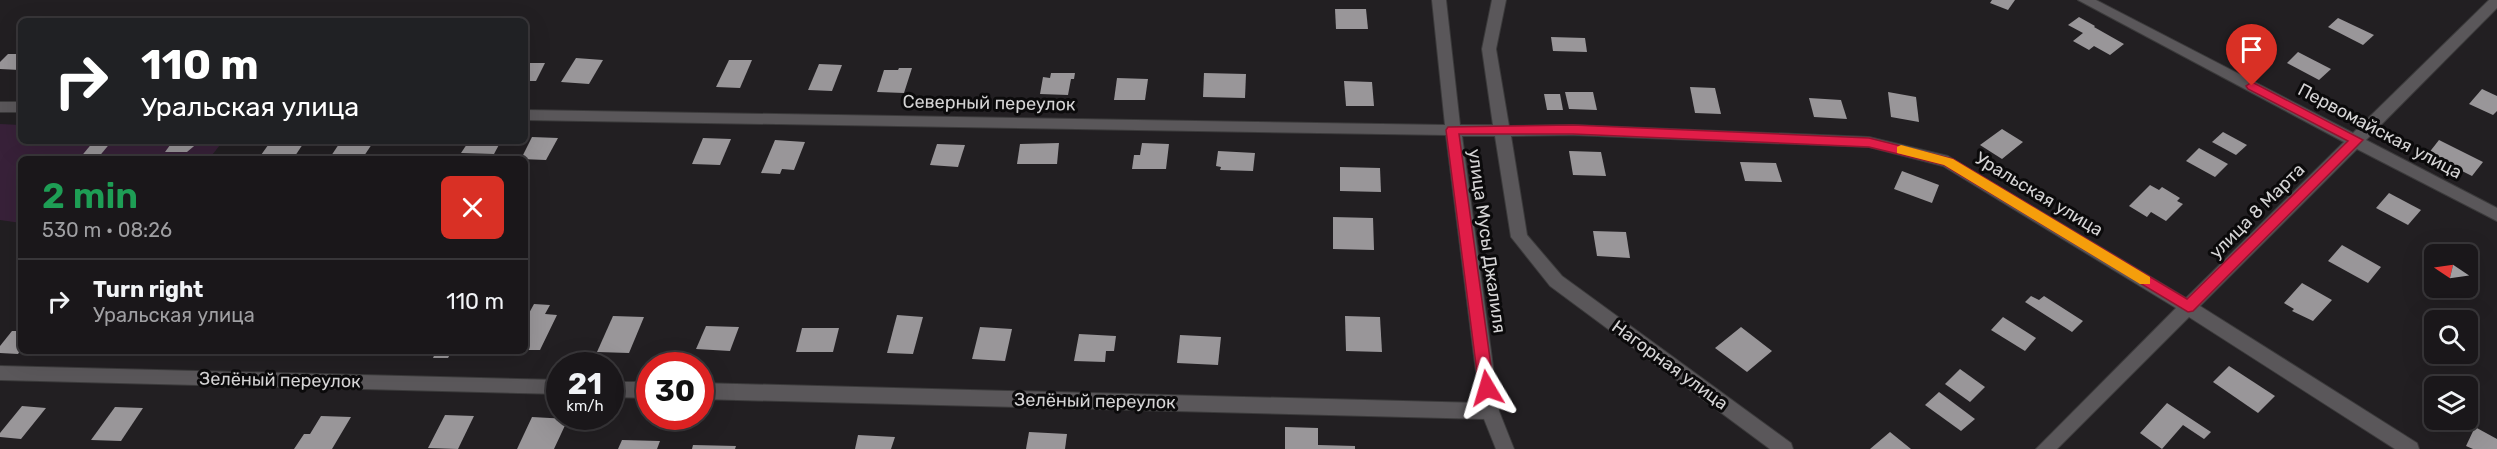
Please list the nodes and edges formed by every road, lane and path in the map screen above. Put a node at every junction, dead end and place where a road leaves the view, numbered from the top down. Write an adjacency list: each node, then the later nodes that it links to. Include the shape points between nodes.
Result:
1 (1439, 0): 8 (street, улица Мусы Джалиля)
2 (1499, 0): 9 (street, Нагорная улица, via 1489,49)
3 (2085, 0): 10 (street, Первомайская улица)
4 (2493, 2): 10 (street, улица 8 Марта)
5 (0, 107): 6 (street)
6 (18, 107)
7 (528, 115): 8 (street, Северный переулок)
8 (1452, 130): 9 (street, Уральская улица); 16 (street, улица Мусы Джалиля)
9 (1503, 131): 12 (street, Уральская улица, via 1573,130 1869,142 1948,162); 18 (street, Нагорная улица, via 1519,237 1556,281)
10 (2357, 140): 11 (street, Первомайская улица); 12 (street, улица 8 Марта)
11 (2497, 215)
12 (2188, 307): 19 (street, улица 8 Марта); 20 (street, Уральская улица)
13 (0, 373): 14 (street, Зелёный переулок)
14 (546, 387)
15 (714, 391): 16 (street, Зелёный переулок)
16 (1490, 411): 17 (street, улица Мусы Джалиля)
17 (1505, 449)
18 (1784, 449)
19 (2045, 449)
20 (2410, 449)

